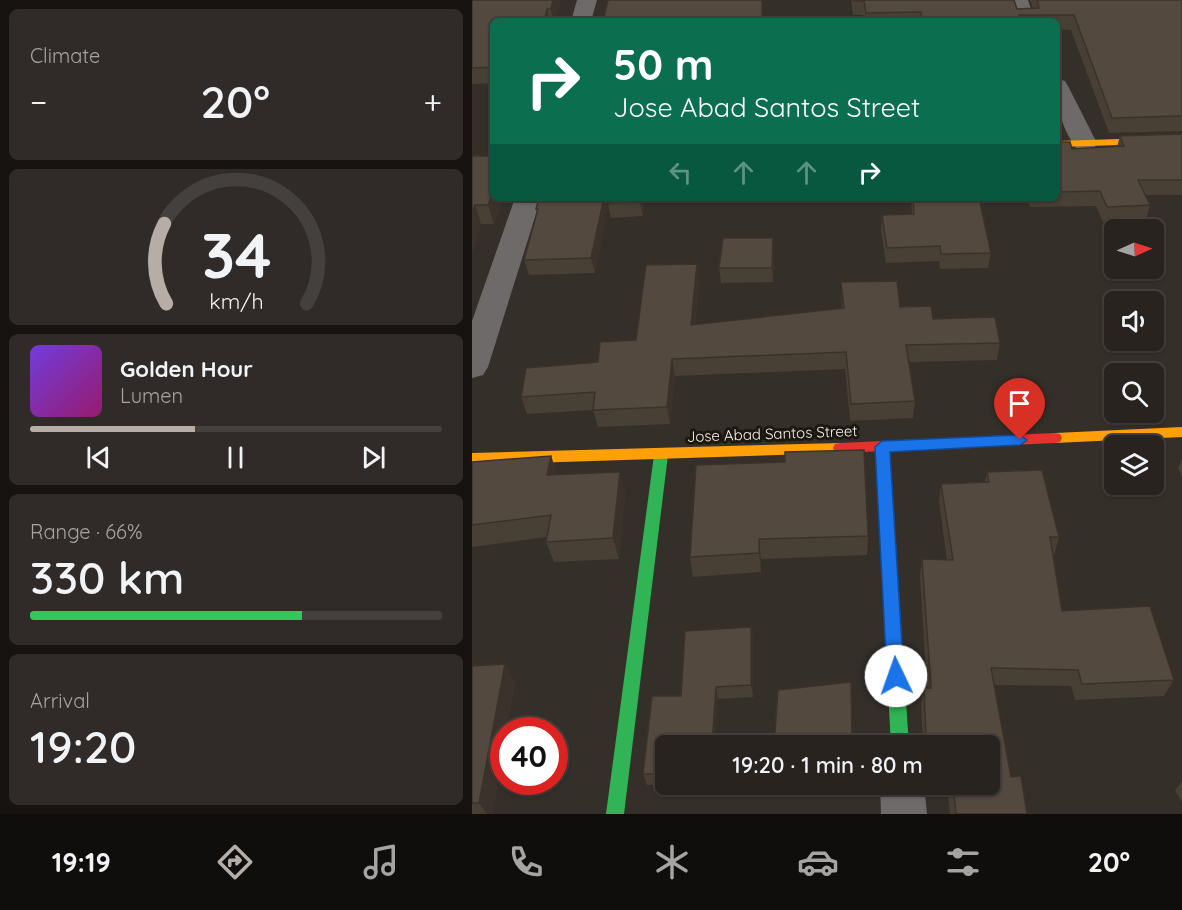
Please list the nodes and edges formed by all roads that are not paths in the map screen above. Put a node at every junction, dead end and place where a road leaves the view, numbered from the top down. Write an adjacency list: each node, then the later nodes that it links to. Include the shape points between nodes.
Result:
1 (588, 0): 3 (street)
2 (1018, 0): 4 (street)
3 (582, 18)
4 (1024, 18)
5 (1060, 92): 7 (street)
6 (1182, 140): 7 (street)
7 (1085, 143): 8 (street)
8 (1060, 144)
9 (527, 201): 10 (street)
10 (472, 367)
11 (1182, 432): 12 (street, Jose Abad Santos Street)
12 (882, 447): 13 (street, Jose Abad Santos Street); 15 (street)
13 (661, 455): 14 (street, Jose Abad Santos Street); 17 (street)
14 (472, 459)
15 (899, 735)
16 (903, 795): 18 (street)
17 (615, 814)
18 (904, 814)

